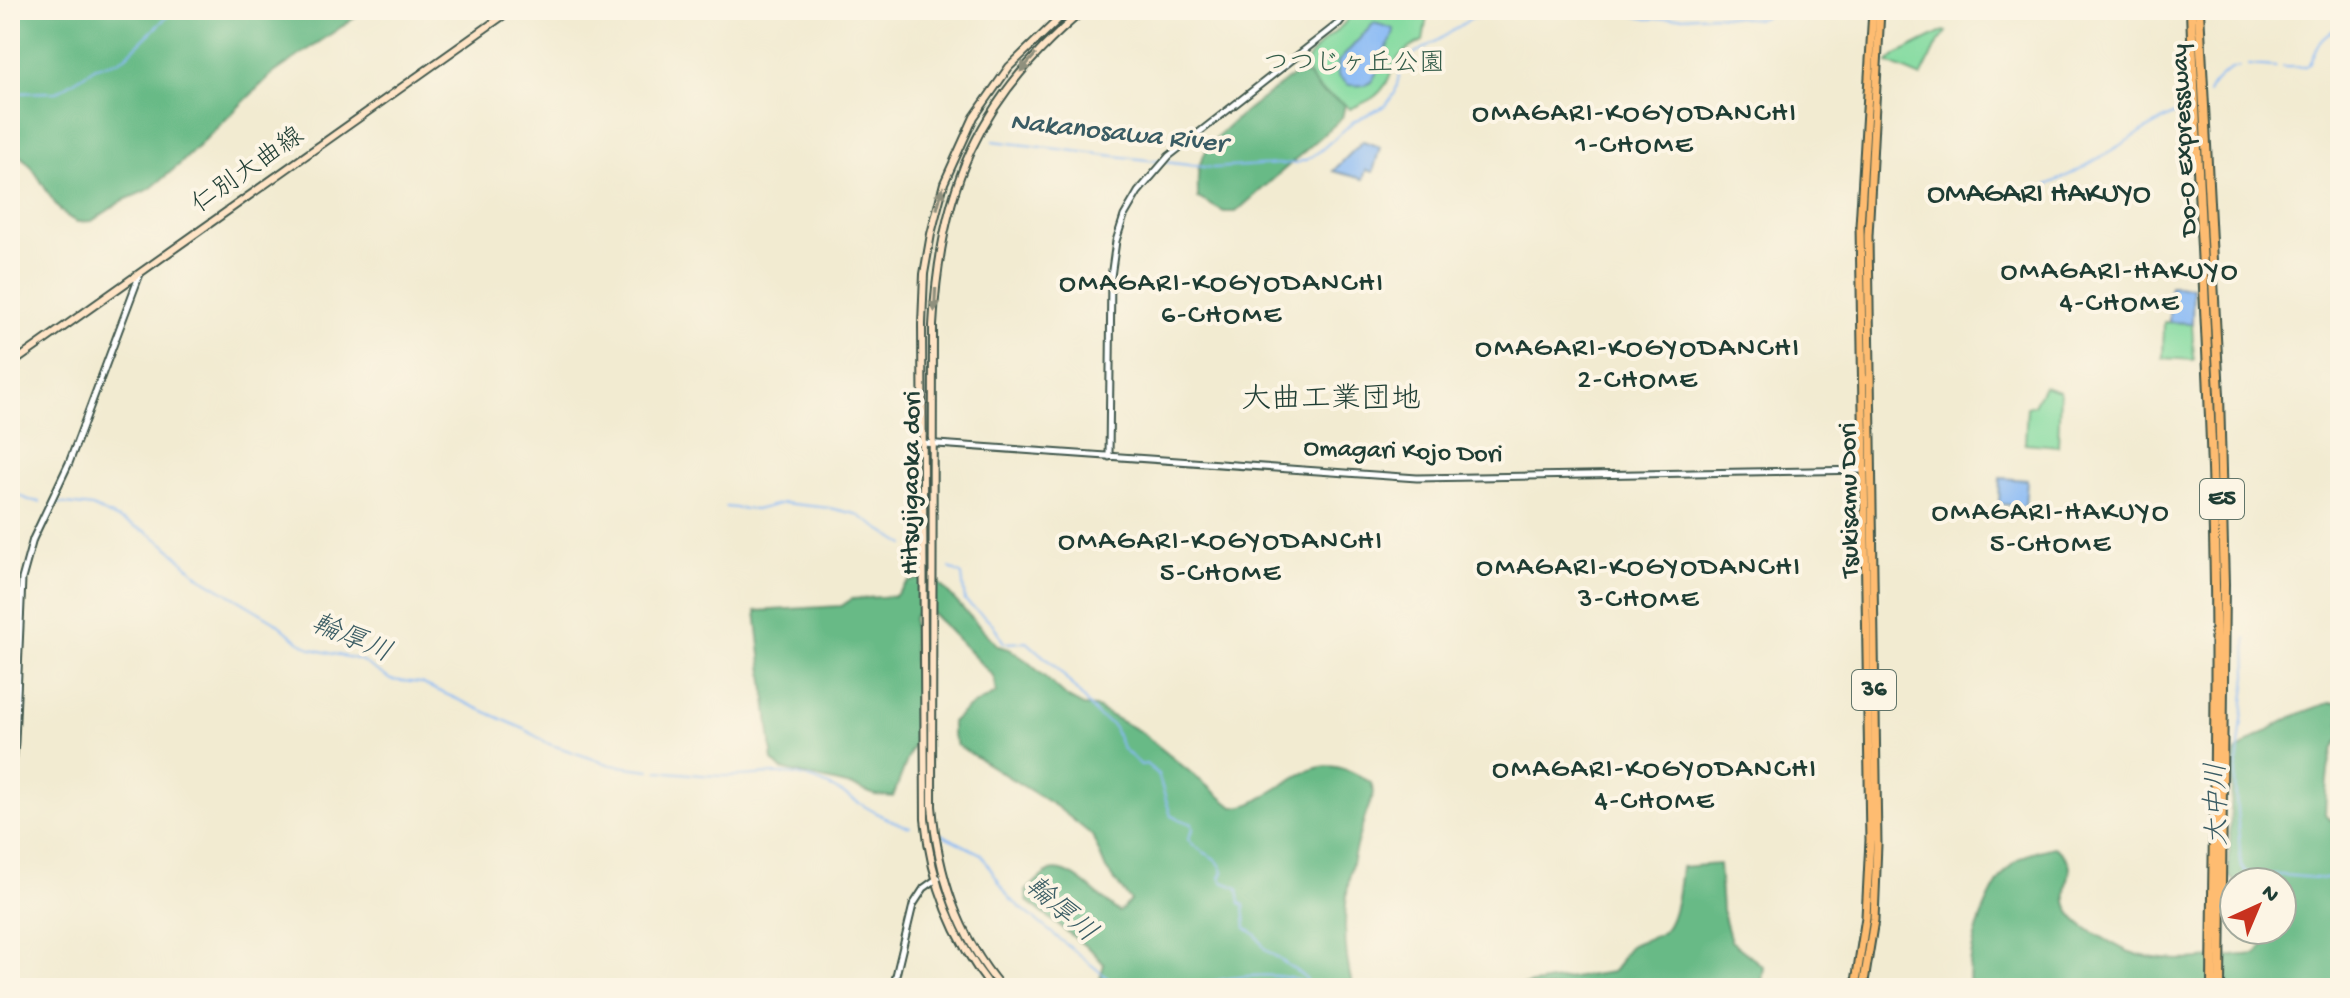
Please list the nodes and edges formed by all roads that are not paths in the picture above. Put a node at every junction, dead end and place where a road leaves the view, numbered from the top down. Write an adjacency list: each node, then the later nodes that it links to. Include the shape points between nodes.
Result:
1 (511, 10): 9 (main road, 仁別大曲線)
2 (1068, 10): 11 (main road, Hitsujigaoka dori, one-way to 2, via 924,274 944,183 994,87)
3 (1084, 10): 12 (main road, Hitsujigaoka dori, one-way to 12, via 1047,42 1004,92 955,183 936,278)
4 (1349, 10): 13 (street, via 1169,156 1124,216 1111,277)
5 (1873, 10): 14 (highway, Tsukisamu Dori / 36, via 1860,226)
6 (1880, 10): 14 (highway, Tsukisamu Dori / 36, via 1868,236)
7 (2191, 10): 23 (highway, Do-O Expressway / E5, via 2215,547)
8 (2199, 10): 24 (highway, Do-O Expressway / E5, via 2223,544)
9 (141, 272): 10 (main road, 仁別大曲線); 15 (street, via 69,463 25,560)
10 (10, 365)
11 (923, 443): 12 (street, Omagari Kojo Dori); 17 (main road, Hitsujigaoka dori, via 925,819)
12 (934, 443): 13 (street, Omagari Kojo Dori); 16 (main road, Hitsujigaoka dori, via 932,806)
13 (1109, 457): 14 (street, Omagari Kojo Dori, via 1417,478)
14 (1867, 470): 21 (highway, Tsukisamu Dori / 36, via 1870,840); 22 (highway, Tsukisamu Dori / 36, via 1877,844 1874,920)
15 (10, 802)
16 (943, 876): 17 (street); 20 (main road, Hitsujigaoka dori, via 967,938)
17 (935, 880): 18 (street, via 913,905); 19 (main road, Hitsujigaoka dori, via 962,942)
18 (893, 988)
19 (992, 988)
20 (1002, 988)
21 (1855, 988)
22 (1863, 988)
23 (2212, 988)
24 (2220, 988)

